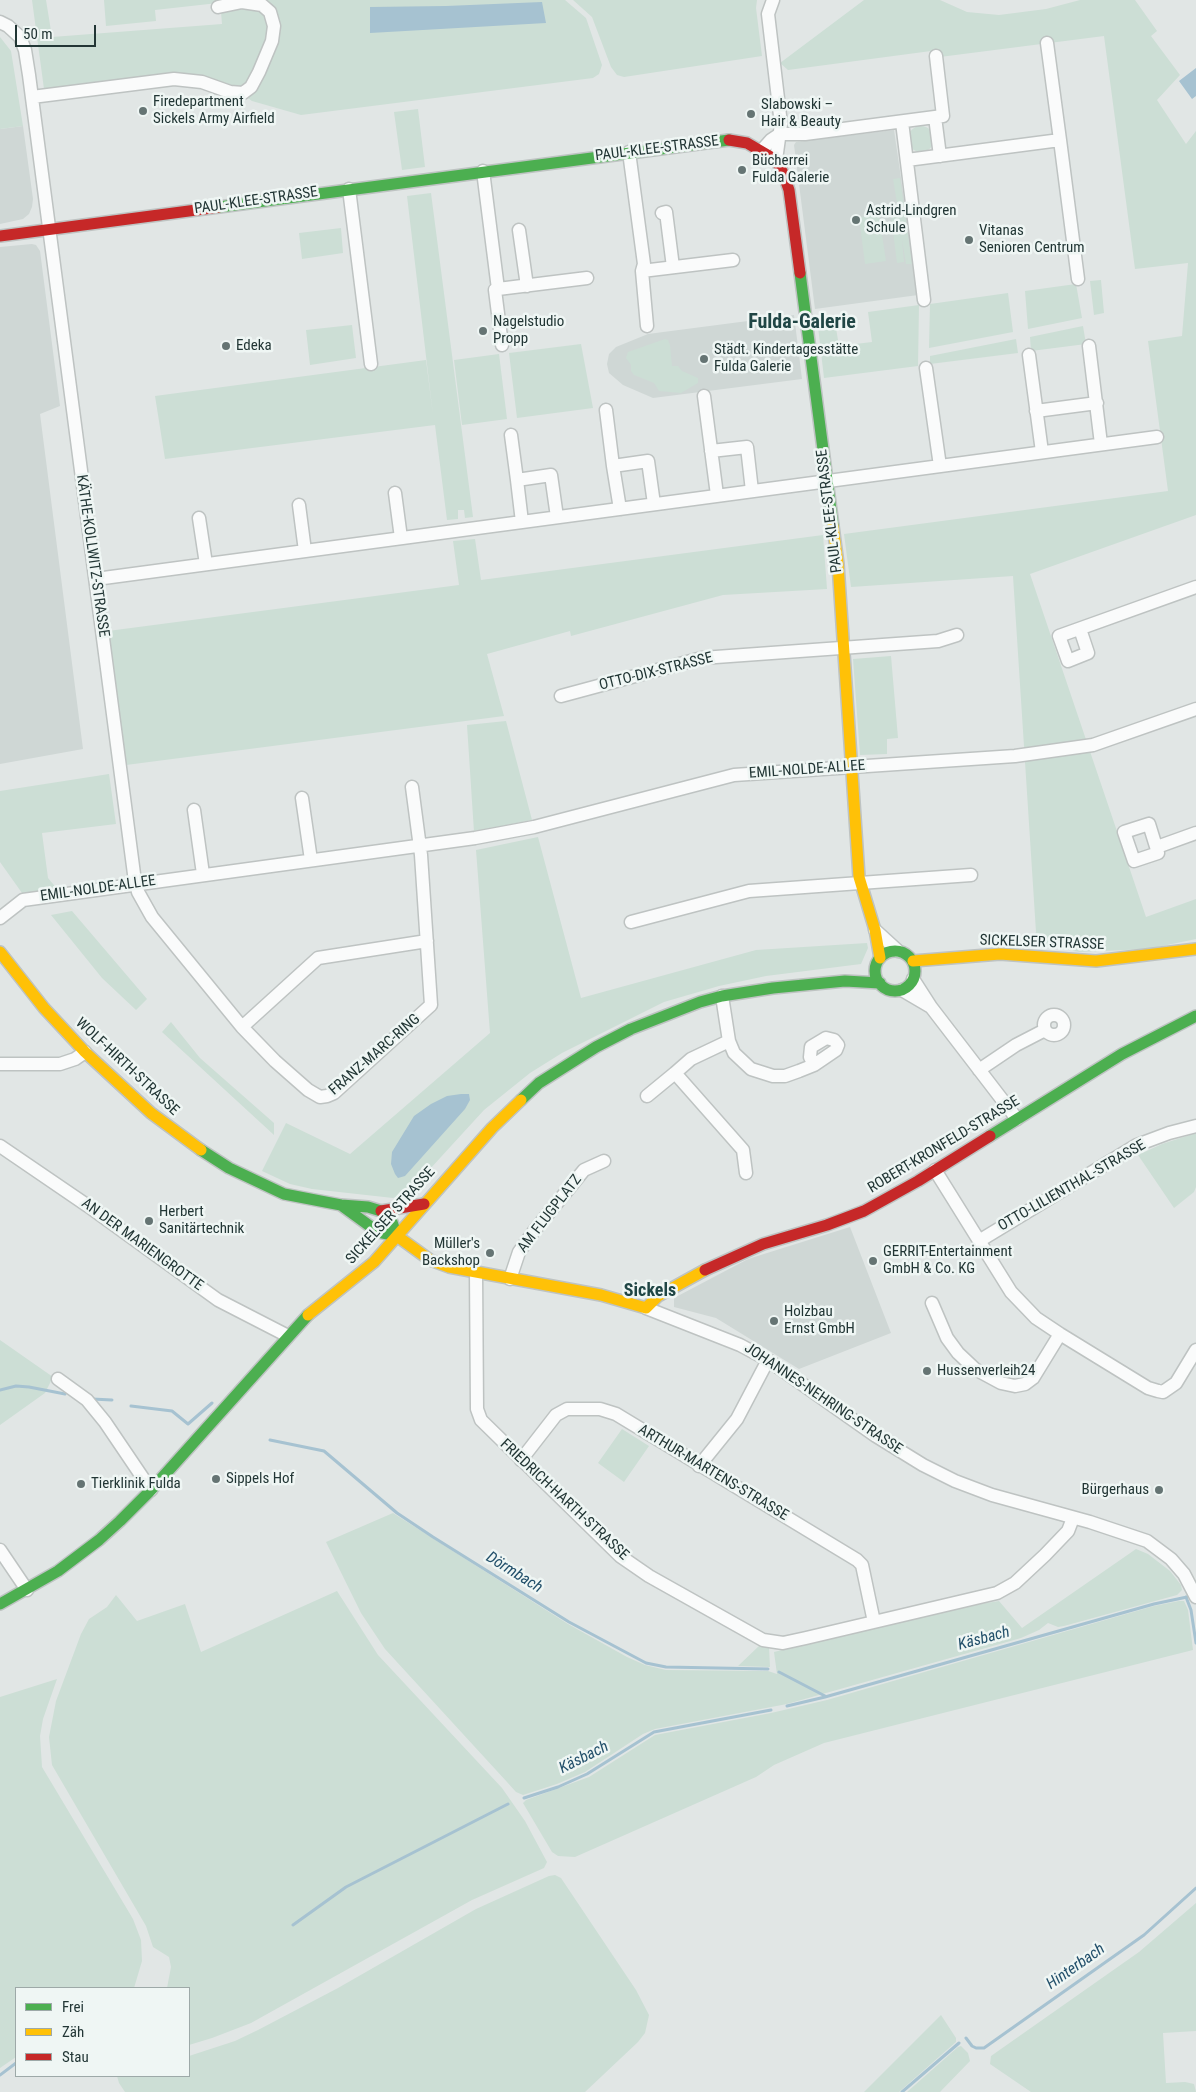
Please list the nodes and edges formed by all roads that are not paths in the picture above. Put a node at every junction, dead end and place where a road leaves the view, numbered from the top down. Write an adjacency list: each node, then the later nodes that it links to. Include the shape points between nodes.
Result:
1 (773, 0): 9 (street, via 768,14)
2 (218, 7): 6 (street, via 242,2 262,5 270,12 274,26 272,41 251,87 243,93 202,82 174,79)
3 (0, 22): 6 (street, KÄTHE-KOLLWITZ-STRASSE, via 20,37)
4 (1047, 43): 10 (street)
5 (936, 56): 7 (street, via 943,116)
6 (32, 97): 19 (street, KÄTHE-KOLLWITZ-STRASSE)
7 (935, 117): 8 (street); 13 (street)
8 (902, 122): 9 (street); 15 (street)
9 (780, 134): 11 (street); 14 (street)
10 (1060, 140): 13 (street); 26 (street)
11 (762, 150): 12 (street, PAUL-KLEE-STRASSE, via 746,143 719,140); 14 (street, PAUL-KLEE-STRASSE)
12 (629, 152): 16 (street, PAUL-KLEE-STRASSE); 24 (street, via 644,264)
13 (940, 156): 15 (street)
14 (776, 160): 48 (street, PAUL-KLEE-STRASSE, via 789,190)
15 (907, 160): 29 (street)
16 (483, 171): 17 (street, PAUL-KLEE-STRASSE); 28 (street)
17 (349, 189): 19 (street, PAUL-KLEE-STRASSE); 34 (street)
18 (662, 213): 23 (street, via 666,212)
19 (48, 229): 21 (street, PAUL-KLEE-STRASSE); 61 (street, KÄTHE-KOLLWITZ-STRASSE)
20 (520, 230): 27 (street)
21 (0, 236)
22 (733, 260): 23 (street)
23 (673, 267): 24 (street)
24 (642, 271): 30 (street)
25 (587, 278): 27 (street)
26 (1078, 279)
27 (527, 286): 28 (street)
28 (498, 289): 31 (street, via 495,290)
29 (924, 300)
30 (647, 326)
31 (502, 345)
32 (1089, 346): 37 (street)
33 (1029, 354): 39 (street)
34 (371, 364)
35 (926, 368): 46 (street)
36 (704, 396): 43 (street)
37 (1096, 404): 39 (street); 42 (street)
38 (606, 410): 45 (street)
39 (1036, 411): 44 (street)
40 (512, 435): 47 (street)
41 (1157, 437): 42 (street)
42 (1101, 444): 44 (street)
43 (711, 451): 49 (street, via 747,447); 51 (street)
44 (1042, 452): 46 (street)
45 (613, 466): 52 (street, via 648,461); 54 (street)
46 (940, 466): 48 (street)
47 (517, 480): 55 (street, via 551,475); 57 (street)
48 (828, 481): 49 (street); 65 (street, PAUL-KLEE-STRASSE, via 838,564)
49 (752, 490): 51 (street)
50 (395, 493): 58 (street)
51 (717, 495): 52 (street)
52 (654, 504): 54 (street)
53 (299, 505): 59 (street)
54 (620, 509): 55 (street)
55 (557, 517): 57 (street)
56 (200, 518): 60 (street)
57 (522, 522): 58 (street)
58 (401, 538): 59 (street)
59 (305, 551): 60 (street)
60 (206, 564): 61 (street)
61 (96, 579): 78 (street, KÄTHE-KOLLWITZ-STRASSE)
62 (1196, 587): 63 (street)
63 (1080, 629)
64 (958, 635): 65 (street, OTTO-DIX-STRASSE, via 938,641)
65 (843, 648): 66 (street, OTTO-DIX-STRASSE, via 702,658); 68 (street, PAUL-KLEE-STRASSE)
66 (560, 696)
67 (1196, 709): 68 (street, EMIL-NOLDE-ALLEE, via 1093,745 1016,756)
68 (850, 767): 73 (street, EMIL-NOLDE-ALLEE, via 722,777 534,827); 79 (street, PAUL-KLEE-STRASSE)
69 (412, 787): 73 (street)
70 (302, 798): 75 (street)
71 (194, 810): 76 (street)
72 (1196, 833): 74 (street)
73 (420, 846): 75 (street, EMIL-NOLDE-ALLEE); 83 (street, FRANZ-MARC-RING)
74 (1157, 847)
75 (311, 860): 76 (street, EMIL-NOLDE-ALLEE)
76 (203, 874): 78 (street, EMIL-NOLDE-ALLEE)
77 (971, 875): 79 (street)
78 (136, 884): 80 (street, EMIL-NOLDE-ALLEE, via 23,900); 97 (street, FRANZ-MARC-RING, via 152,918)
79 (860, 884): 81 (street, via 749,891); 82 (street, PAUL-KLEE-STRASSE)
80 (0, 918)
81 (631, 922)
82 (875, 930): 85 (street, PAUL-KLEE-STRASSE); 88 (street, PAUL-KLEE-STRASSE)
83 (427, 941): 97 (street, via 318,958); 97 (street, FRANZ-MARC-RING, via 431,1005 334,1093 320,1097 308,1090)
84 (1196, 949): 87 (street, SICKELSER STRASSE, via 1096,961 1000,954)
85 (898, 951): 88 (street, via 886,953); 89 (street)
86 (0, 952): 100 (street, WOLF-HIRTH-STRASSE, via 44,1008)
87 (946, 958): 89 (street, SICKELSER STRASSE); 90 (street, SICKELSER STRASSE)
88 (878, 960): 91 (street, SICKELSER STRASSE); 92 (street, via 876,975)
89 (913, 961): 90 (street)
90 (914, 976): 93 (street); 95 (street)
91 (845, 981): 92 (street, SICKELSER STRASSE); 94 (street, SICKELSER STRASSE)
92 (880, 984): 93 (street, via 892,990)
93 (902, 990): 95 (street)
94 (722, 996): 99 (street); 113 (street, SICKELSER STRASSE, via 631,1029 539,1083 492,1128)
95 (930, 1007): 103 (street)
96 (1196, 1016): 106 (street, ROBERT-KRONFELD-STRASSE, via 1122,1054)
97 (242, 1027)
98 (1045, 1030): 103 (street)
99 (729, 1041): 102 (street, via 740,1060 761,1074 785,1076); 104 (street, via 691,1059)
100 (85, 1052): 101 (street, via 60,1064); 112 (street, WOLF-HIRTH-STRASSE, via 159,1119 229,1168 284,1194)
101 (0, 1064)
102 (814, 1065)
103 (979, 1070): 106 (street)
104 (675, 1073): 105 (street); 111 (street, via 743,1150)
105 (647, 1096)
106 (1017, 1119): 110 (street, ROBERT-KRONFELD-STRASSE)
107 (1196, 1126): 116 (street, OTTO-LILIENTHAL-STRASSE, via 1137,1145)
108 (0, 1146): 122 (street, AN DER MARIENGROTTE, via 218,1300)
109 (604, 1161): 118 (street, AM FLUGPLATZ, via 584,1170 534,1231 519,1252)
110 (935, 1170): 116 (street); 120 (street, ROBERT-KRONFELD-STRASSE, via 864,1211 763,1244 720,1262 658,1296)
111 (746, 1173)
112 (341, 1204): 114 (street, WOLF-HIRTH-STRASSE); 115 (street, WOLF-HIRTH-STRASSE, via 378,1232)
113 (424, 1204): 114 (street); 115 (street, SICKELSER STRASSE)
114 (381, 1211): 115 (street, via 392,1222)
115 (397, 1236): 117 (street, JOHANNES-NEHRING-STRASSE, via 430,1260); 122 (street, SICKELSER STRASSE, via 374,1262 312,1310)
116 (979, 1241): 121 (street, via 1011,1292 1036,1318)
117 (476, 1272): 118 (street, JOHANNES-NEHRING-STRASSE); 126 (street, FRIEDRICH-HARTH-STRASSE, via 477,1410 481,1420)
118 (510, 1279): 120 (street, JOHANNES-NEHRING-STRASSE, via 619,1299)
119 (932, 1303): 121 (street, via 947,1338 958,1353 976,1369 1001,1383 1026,1384)
120 (646, 1308): 124 (street, JOHANNES-NEHRING-STRASSE, via 740,1344)
121 (1060, 1334): 123 (street, via 1158,1392 1168,1390 1176,1383)
122 (288, 1336): 128 (street, SICKELSER STRASSE)
123 (1196, 1350)
124 (768, 1360): 127 (street, via 737,1419); 129 (street, JOHANNES-NEHRING-STRASSE, via 923,1465 992,1496)
125 (58, 1378): 128 (street, via 87,1400)
126 (521, 1460): 127 (street, ARTHUR-MARTENS-STRASSE, via 556,1415 567,1408 582,1407 600,1408 616,1414); 134 (street, FRIEDRICH-HARTH-STRASSE, via 620,1556 649,1576 764,1640 783,1643)
127 (699, 1466): 134 (street, ARTHUR-MARTENS-STRASSE, via 857,1560 862,1565)
128 (151, 1490): 131 (street, SICKELSER STRASSE, via 99,1540)
129 (1073, 1518): 132 (street, JOHANNES-NEHRING-STRASSE, via 1131,1534 1153,1545 1188,1580); 134 (street, FRIEDRICH-HARTH-STRASSE, via 1068,1531 1006,1588 978,1598)
130 (0, 1550): 131 (street)
131 (27, 1590): 133 (street, SICKELSER STRASSE)
132 (1196, 1597)
133 (0, 1604)
134 (874, 1622)

